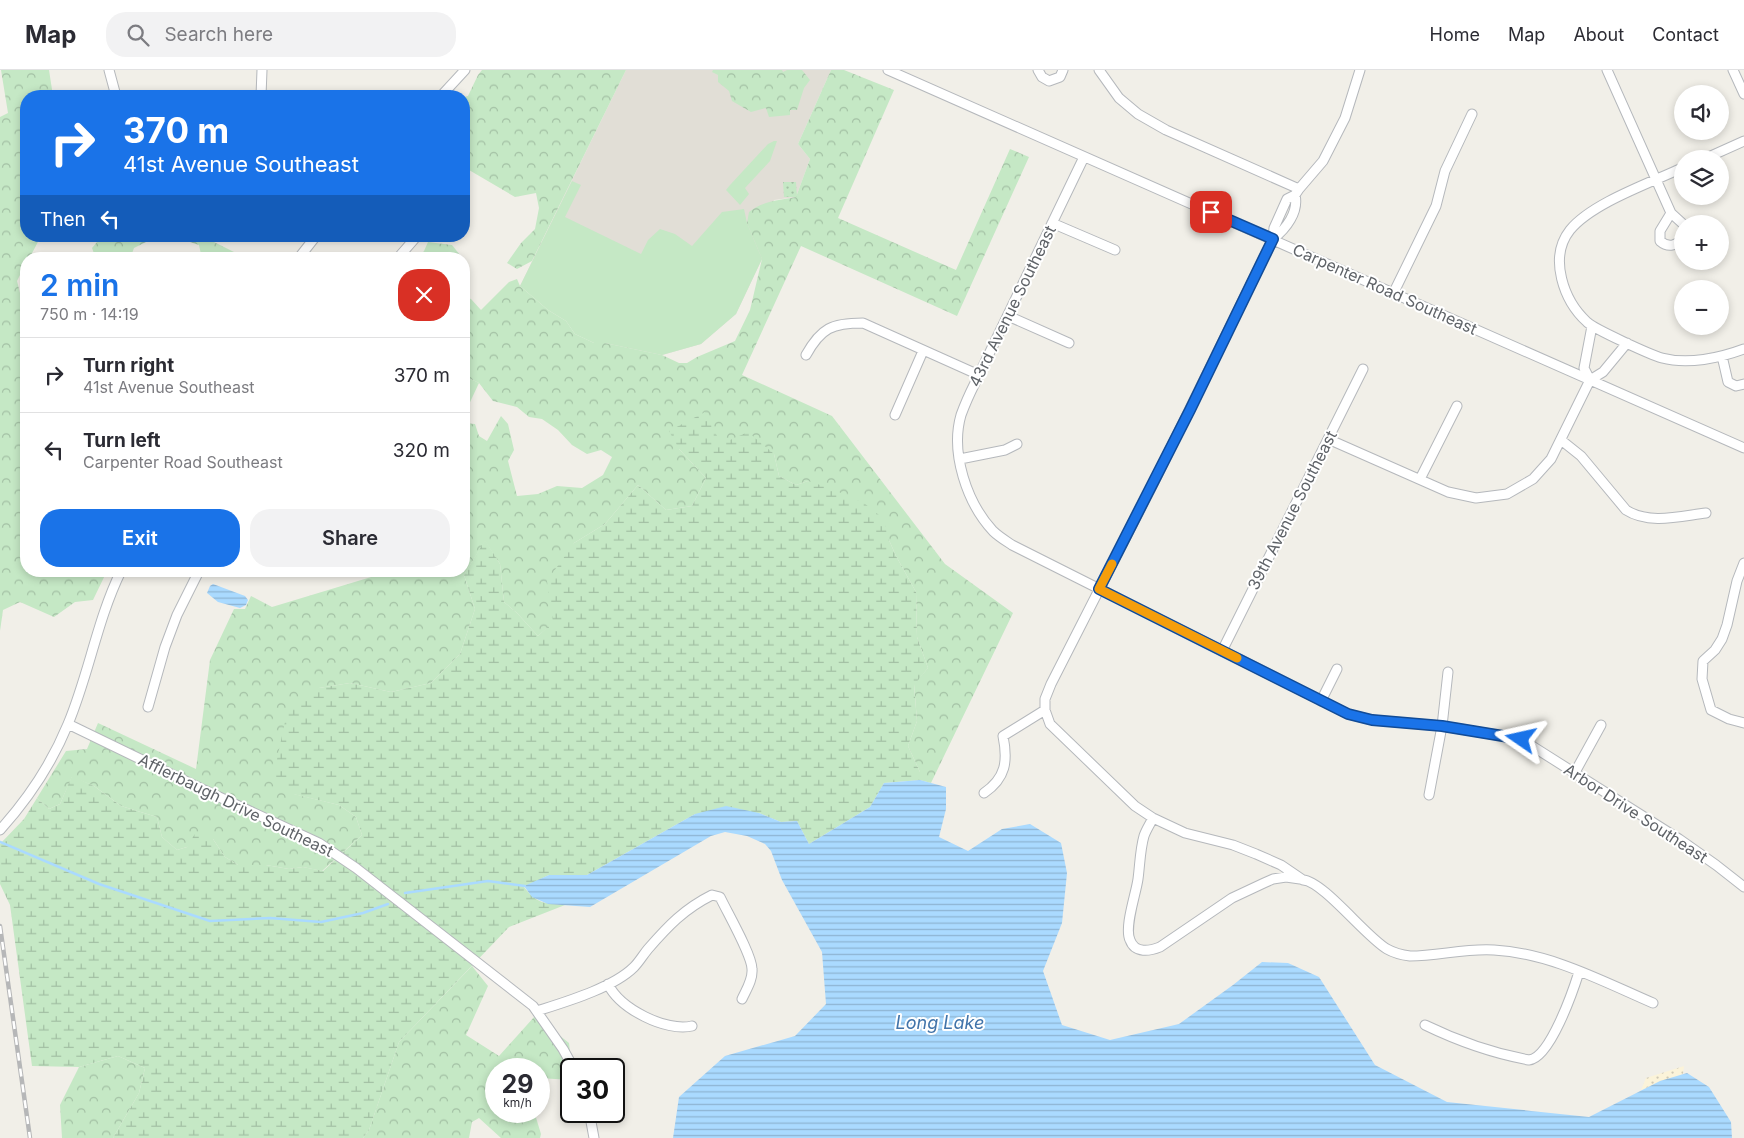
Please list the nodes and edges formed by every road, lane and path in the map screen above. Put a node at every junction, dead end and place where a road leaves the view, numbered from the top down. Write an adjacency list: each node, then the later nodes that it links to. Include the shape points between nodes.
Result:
1 (109, 70): 11 (street)
2 (262, 70): 12 (street)
3 (465, 70): 13 (street)
4 (888, 70): 18 (street, Carpenter Road Southeast)
5 (1038, 70): 6 (street, via 1049,81 1060,77)
6 (1063, 70)
7 (1099, 70): 21 (street, via 1120,98 1138,114)
8 (1360, 70): 21 (street, via 1346,118 1323,161)
9 (1606, 70): 20 (street)
10 (1733, 70): 14 (street)
11 (114, 90)
12 (261, 90)
13 (447, 90)
14 (1744, 94)
15 (1472, 114): 32 (street, via 1445,171 1436,206)
16 (1744, 141): 17 (street)
17 (1724, 150)
18 (1084, 157): 24 (street, 43rd Avenue Southeast); 25 (street, Carpenter Road Southeast)
19 (1674, 172): 20 (street)
20 (1656, 180): 22 (street); 34 (street, via 1594,208 1569,231 1562,247 1563,286 1573,306)
21 (1297, 192): 25 (street, via 1287,199 1274,228)
22 (1671, 213): 23 (street); 28 (street, via 1660,231 1660,240 1666,245)
23 (1674, 216)
24 (1052, 223): 29 (street); 33 (street, 43rd Avenue Southeast)
25 (1273, 239): 32 (street, Carpenter Road Southeast); 57 (street)
26 (311, 242): 30 (street)
27 (412, 242): 31 (street)
28 (1674, 245)
29 (1115, 250)
30 (303, 252)
31 (403, 252)
32 (1393, 294): 43 (street, Carpenter Road Southeast)
33 (1008, 316): 35 (street); 42 (street, 43rd Avenue Southeast)
34 (1592, 326): 36 (street); 43 (street, via 1584,368)
35 (1069, 343)
36 (1627, 343): 40 (street, via 1662,358 1686,361); 43 (street, via 1603,372)
37 (923, 351): 39 (street, via 863,323 842,323 825,331); 42 (street); 46 (street)
38 (1743, 351): 40 (street)
39 (806, 355)
40 (1722, 356): 44 (street, via 1728,382 1736,386)
41 (1363, 369): 47 (street, 39th Avenue Southeast)
42 (979, 375): 51 (street, 43rd Avenue Southeast, via 961,416)
43 (1590, 380): 48 (street); 50 (street, Carpenter Road Southeast)
44 (1744, 384)
45 (1457, 406): 52 (street)
46 (895, 415)
47 (1328, 439): 52 (street); 58 (street, 39th Avenue Southeast)
48 (1561, 440): 52 (street, via 1551,459 1532,479 1507,494 1476,498 1448,492); 53 (street, via 1581,456 1626,510 1634,515 1651,518)
49 (1018, 444): 51 (street, via 1005,450)
50 (1744, 448)
51 (960, 459): 57 (street, Arbor Drive Southeast, via 973,502 994,532 1012,545)
52 (1420, 479)
53 (1706, 514)
54 (1744, 563): 64 (street, via 1722,640 1703,661 1702,679 1711,710)
55 (118, 577): 65 (street, via 103,614)
56 (196, 577): 62 (street, via 165,647)
57 (1099, 589): 58 (street, Arbor Drive Southeast); 63 (street, via 1050,684)
58 (1222, 651): 61 (street, Arbor Drive Southeast)
59 (1337, 669): 61 (street)
60 (1448, 672): 66 (street)
61 (1321, 701): 66 (street, Arbor Drive Southeast, via 1356,717)
62 (148, 707)
63 (1045, 710): 69 (street, via 1002,736 1005,745 1003,774); 71 (street, via 1050,724 1073,747 1135,806)
64 (1744, 723)
65 (68, 724): 72 (street, via 44,771); 79 (street, Afflerbaugh Drive Southeast, via 319,843 376,883)
66 (1442, 726): 68 (street, Arbor Drive Southeast, via 1521,739); 70 (street)
67 (1601, 726): 68 (street)
68 (1574, 774): 74 (street, Arbor Drive Southeast, via 1679,839)
69 (984, 793)
70 (1429, 794)
71 (1153, 818): 73 (street, via 1185,832 1256,854); 73 (street, via 1145,834 1129,919 1129,940 1141,950 1150,951 1160,946 1232,898 1273,879)
72 (0, 830)
73 (1303, 880): 75 (street, via 1319,887 1373,938 1398,954 1512,952 1551,960)
74 (1744, 886)
75 (1579, 972): 78 (street); 80 (street, via 1551,1039 1534,1059 1496,1054)
76 (608, 984): 77 (street, via 634,967 673,920 712,895 720,897 752,969); 79 (street); 81 (street, via 621,1002 643,1016 684,1028)
77 (742, 999)
78 (1653, 1003)
79 (537, 1011): 82 (street, Afflerbaugh Drive Southeast)
80 (1425, 1025)
81 (692, 1026)
82 (568, 1058)
83 (592, 1123): 84 (street)
84 (594, 1138)

